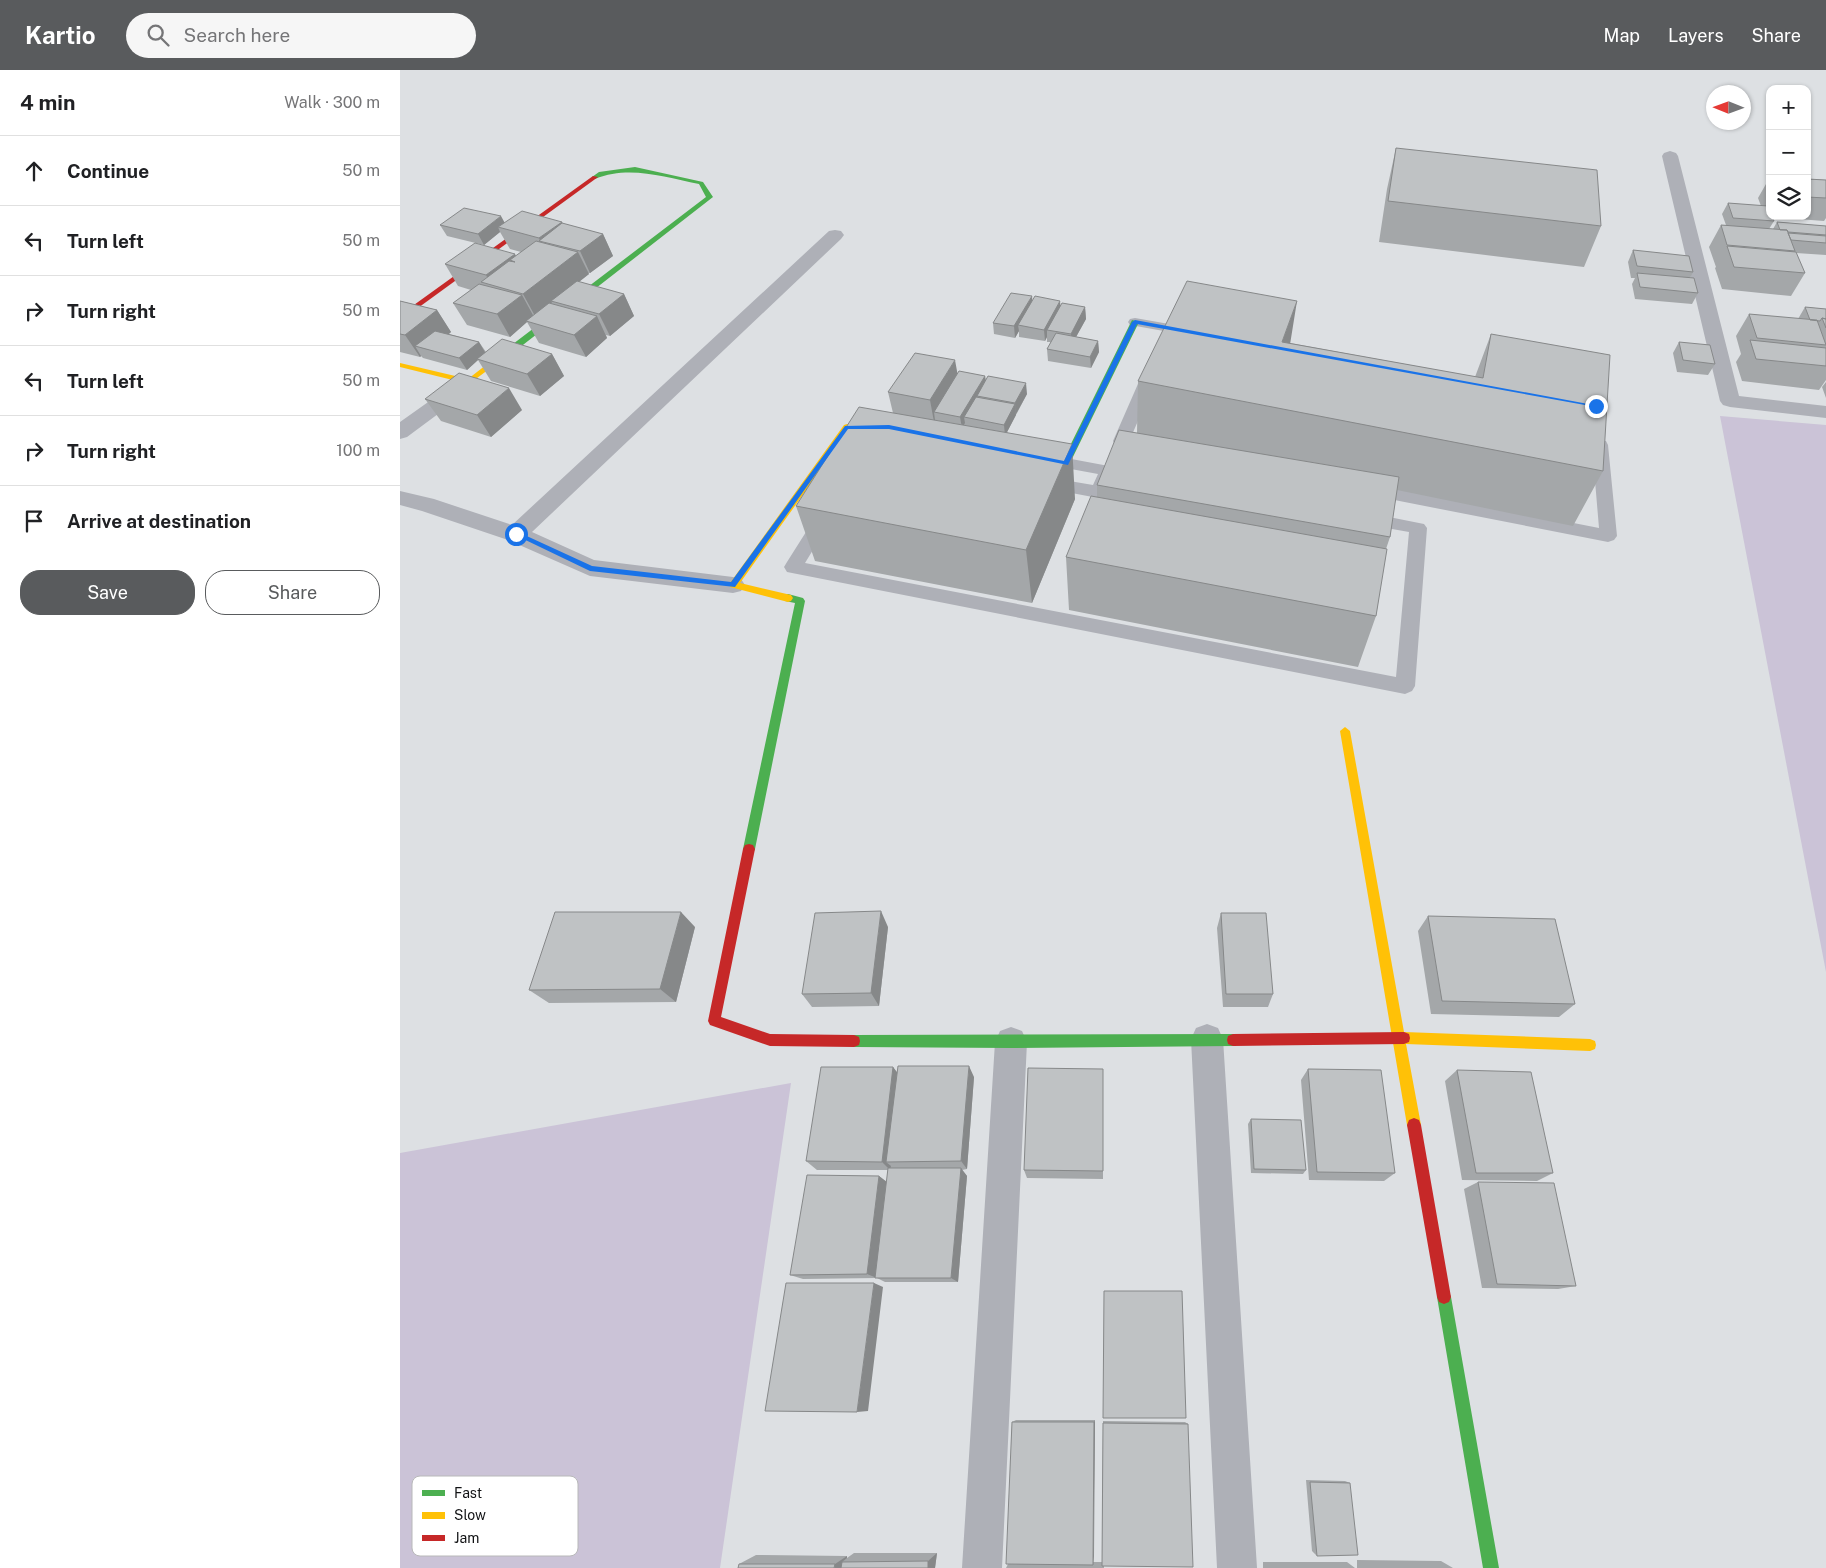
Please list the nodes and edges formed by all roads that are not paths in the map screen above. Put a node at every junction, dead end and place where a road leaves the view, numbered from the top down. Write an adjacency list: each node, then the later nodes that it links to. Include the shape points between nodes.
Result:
1 (1670, 156): 11 (street, via 1730,401)
2 (835, 235): 25 (street)
3 (400, 319): 10 (street, via 599,174 635,170 701,183 710,197)
4 (1135, 322): 5 (lane); 17 (street)
5 (1171, 328): 6 (lane); 7 (lane)
6 (1210, 335)
7 (1164, 346)
8 (1156, 363): 15 (lane, via 1121,441)
9 (400, 365): 10 (street)
10 (469, 382): 13 (street)
11 (1826, 412)
12 (881, 427): 26 (street, via 847,427)
13 (400, 432)
14 (1598, 434): 21 (lane, via 1608,536)
15 (1150, 447)
16 (1029, 456): 17 (street)
17 (1066, 463): 18 (lane)
18 (1108, 471): 19 (lane); 20 (lane, via 1098,492)
19 (1147, 478)
20 (1030, 481)
21 (1355, 486)
22 (400, 498): 25 (street)
23 (834, 502): 24 (lane, via 793,567 1405,686 1418,528)
24 (1350, 515)
25 (516, 534): 26 (street, via 590,568)
26 (733, 585): 30 (street, via 800,601 714,1021 770,1040)
27 (1346, 731): 28 (street)
28 (1399, 1038): 29 (street); 31 (street); 34 (street)
29 (1207, 1039): 30 (street); 33 (street)
30 (1011, 1042): 32 (street)
31 (1590, 1045)
32 (982, 1568)
33 (1237, 1568)
34 (1491, 1568)

